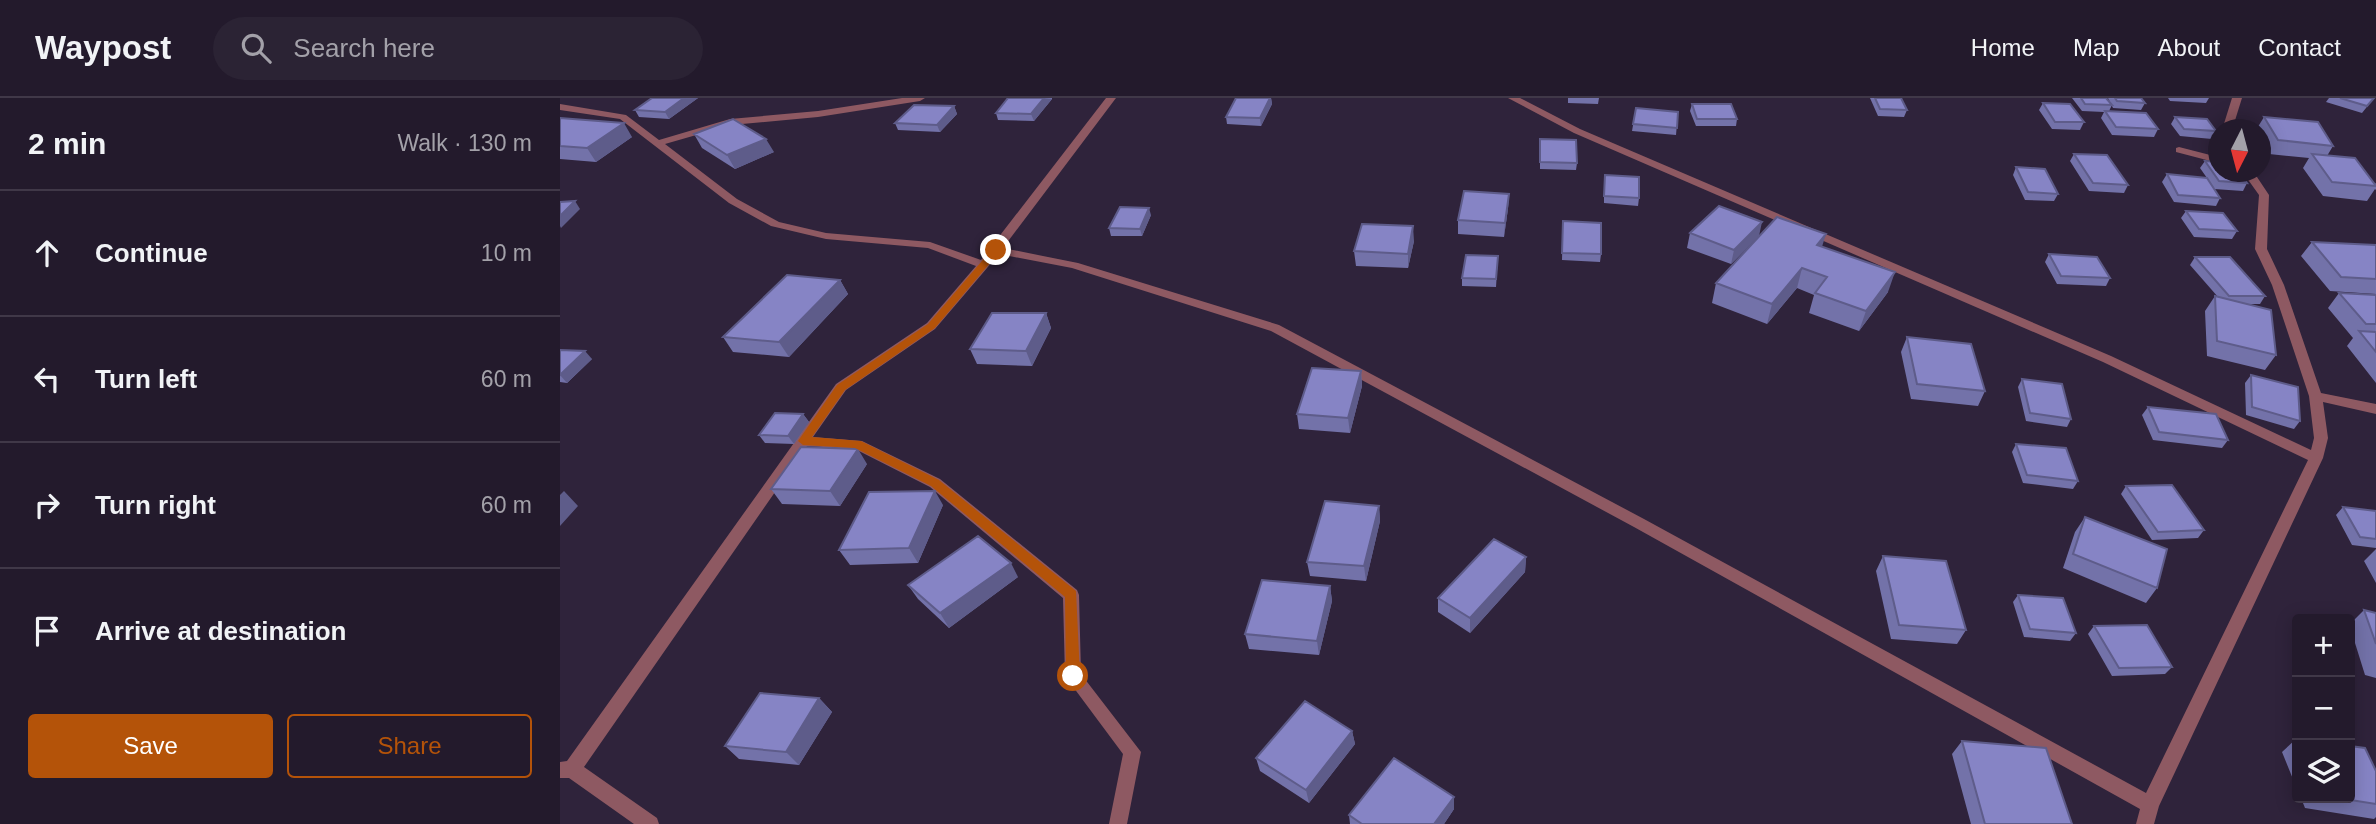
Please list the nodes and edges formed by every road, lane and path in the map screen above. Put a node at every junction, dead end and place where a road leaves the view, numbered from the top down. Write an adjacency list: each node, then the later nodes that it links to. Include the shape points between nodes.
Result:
1 (920, 98): 7 (street, via 730,122)
2 (1111, 98): 11 (street)
3 (1513, 98): 16 (street, via 1577,131 2107,359)
4 (2237, 98): 6 (street)
5 (560, 107): 7 (street, via 623,117)
6 (2231, 119)
7 (656, 144): 12 (street, via 733,201 775,223 826,236 930,245)
8 (2179, 150): 9 (street)
9 (2208, 157)
10 (2255, 182): 13 (street, via 2264,195 2261,249 2283,297)
11 (996, 250): 12 (street); 18 (street, via 1074,264 1275,328)
12 (983, 265): 15 (street, via 931,326 841,387)
13 (2316, 396): 14 (street); 16 (street, via 2321,438)
14 (2376, 409)
15 (803, 441): 17 (street); 20 (street, via 857,444 935,483 1071,595 1073,676 1132,752)
16 (2316, 458): 18 (street)
17 (566, 769): 19 (street)
18 (2150, 805): 21 (street)
19 (649, 824)
20 (1118, 824)
21 (2145, 824)

